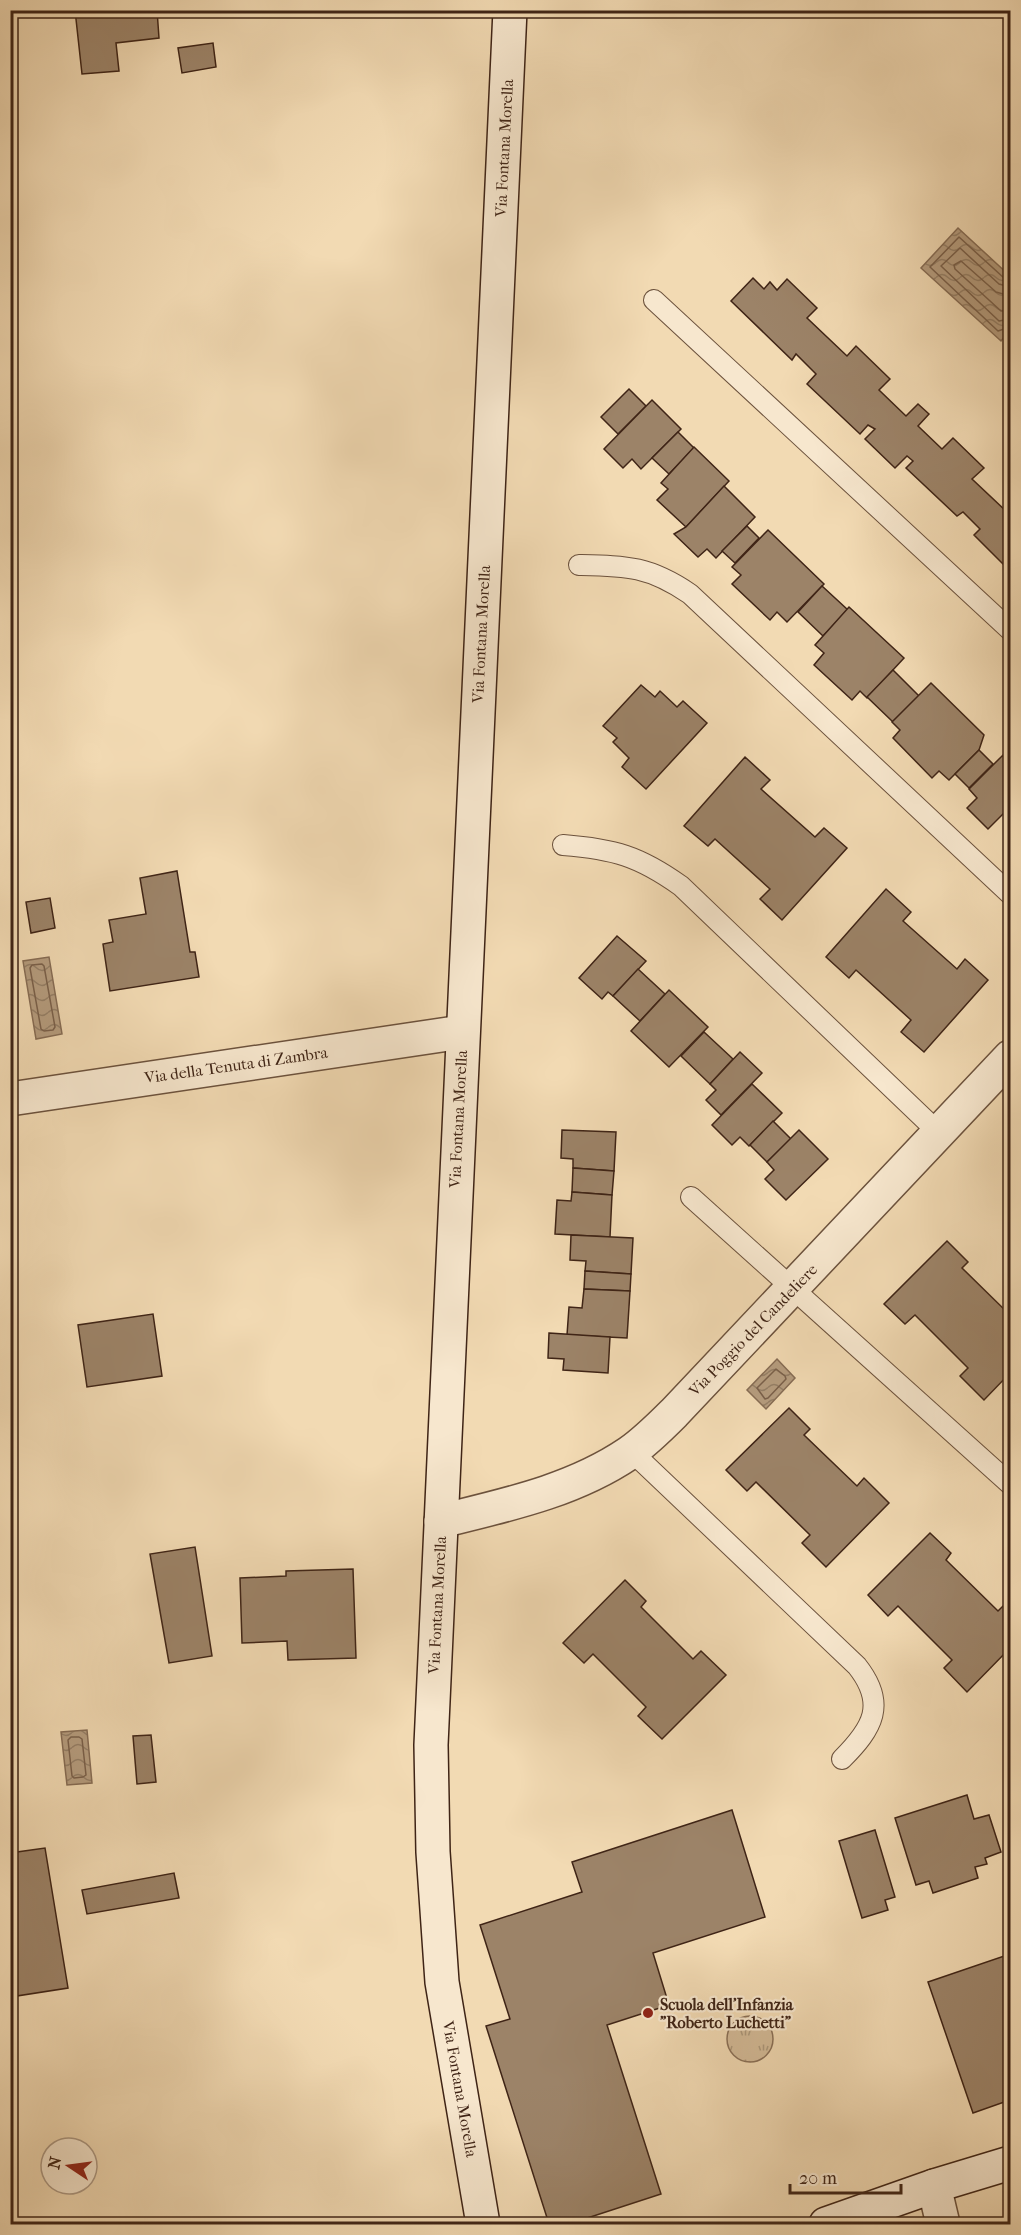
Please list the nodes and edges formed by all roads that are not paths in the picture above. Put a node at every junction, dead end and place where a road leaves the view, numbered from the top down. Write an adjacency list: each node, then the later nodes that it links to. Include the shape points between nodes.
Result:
1 (510, 10): 7 (street, Via Fontana Morella)
2 (654, 300): 4 (lane)
3 (579, 566): 6 (lane, via 620,566 657,574 690,594)
4 (1011, 630)
5 (563, 846): 10 (lane, via 594,848 638,859 681,886)
6 (1011, 894)
7 (462, 1032): 9 (street, Via della Tenuta di Zambra); 15 (street, Via Fontana Morella)
8 (1011, 1058): 10 (street, Via Poggio del Candeliere)
9 (10, 1098)
10 (939, 1133): 12 (street, Via Poggio del Candeliere)
11 (691, 1197): 12 (lane)
12 (793, 1288): 13 (street, Via Poggio del Candeliere, via 674,1413); 14 (lane)
13 (631, 1451): 15 (street, Via Poggio del Candeliere, via 548,1492); 16 (lane, via 865,1676 872,1690 873,1718)
14 (1011, 1484)
15 (441, 1521): 19 (street, Via Fontana Morella, via 431,1745 435,1898 446,2008)
16 (842, 1759)
17 (1011, 2163): 18 (street)
18 (934, 2186): 20 (street); 21 (street)
19 (483, 2224)
20 (826, 2224)
21 (943, 2224)

